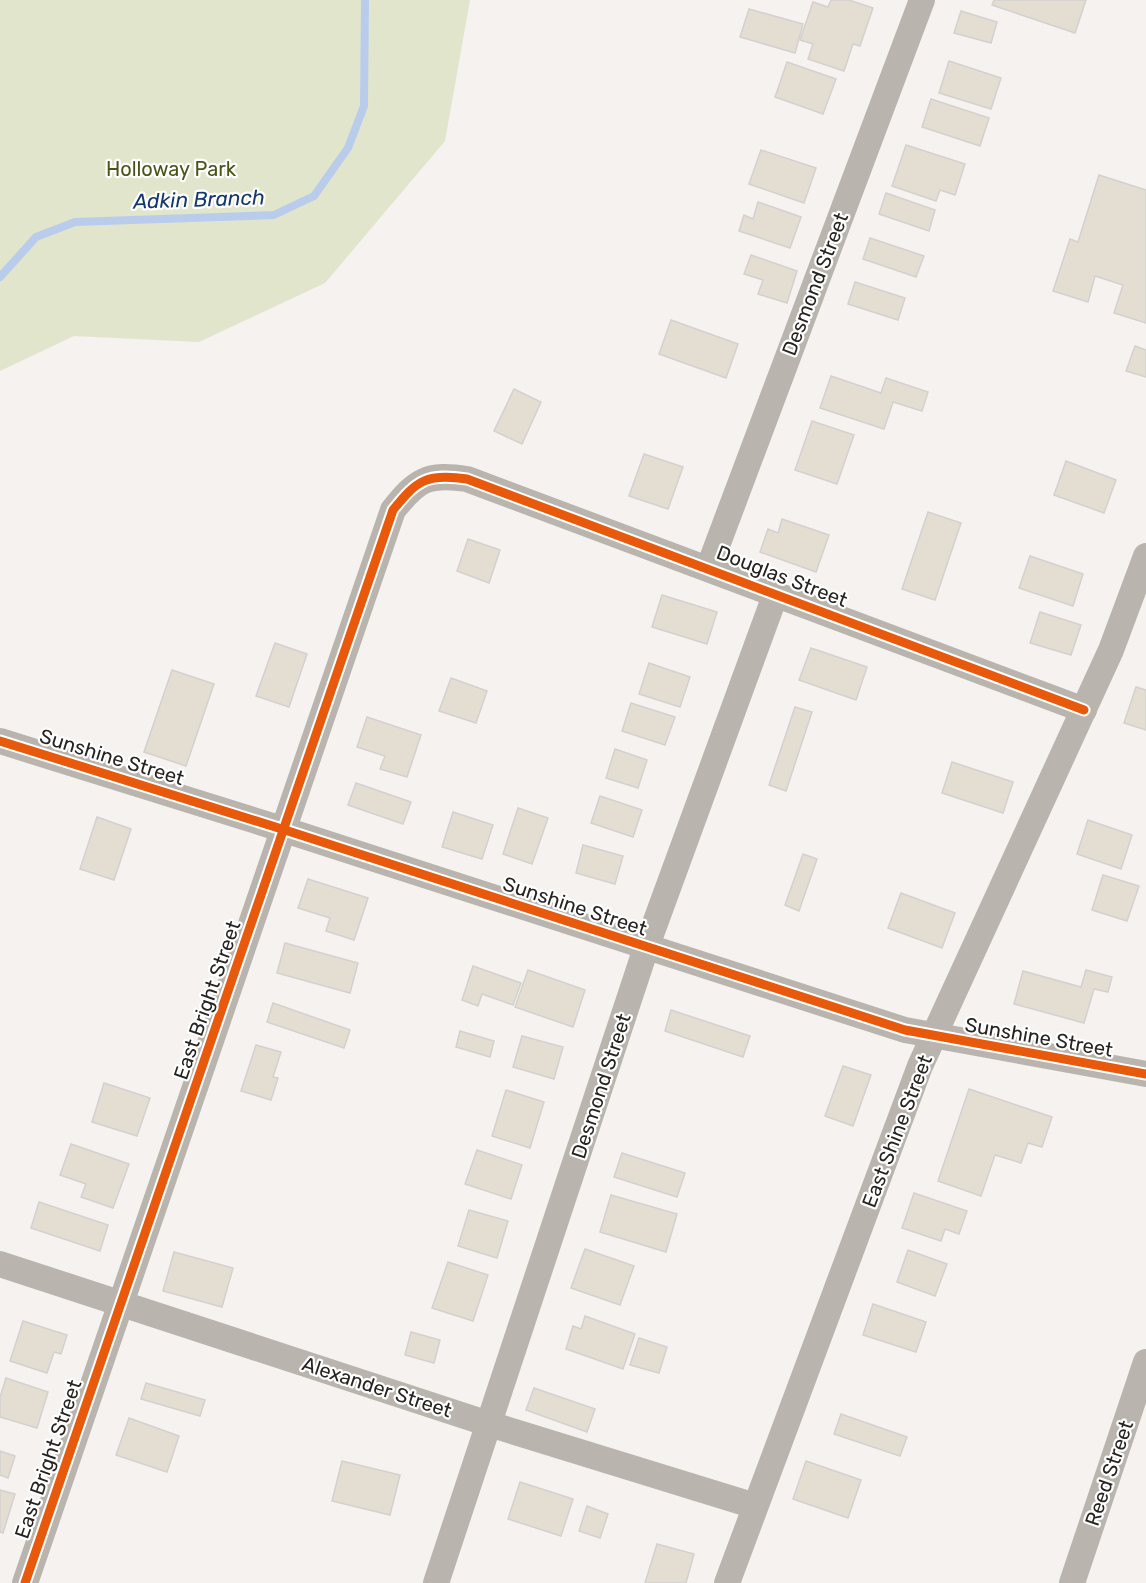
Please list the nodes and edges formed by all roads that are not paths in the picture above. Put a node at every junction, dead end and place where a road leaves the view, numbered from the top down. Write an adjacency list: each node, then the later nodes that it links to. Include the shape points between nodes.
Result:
1 (922, 0): 4 (street, Desmond Street)
2 (467, 479): 4 (street, Douglas Street); 8 (street, East Bright Street, via 442,475 412,486 393,510)
3 (1146, 556): 6 (street, East Shine Street)
4 (708, 567): 5 (street, Douglas Street)
5 (776, 593): 6 (street, Douglas Street); 9 (street, Desmond Street)
6 (1084, 710): 10 (street, East Shine Street)
7 (0, 741): 8 (street, Sunshine Street)
8 (285, 830): 9 (street, Sunshine Street); 13 (street, East Bright Street)
9 (646, 948): 10 (street, Sunshine Street, via 905,1030); 15 (street, Desmond Street)
10 (936, 1036): 11 (street, Sunshine Street); 16 (street, East Shine Street, via 920,1066)
11 (1146, 1074)
12 (0, 1264): 13 (street, Alexander Street)
13 (122, 1303): 15 (street, Alexander Street); 17 (street, East Bright Street)
14 (1146, 1362): 20 (street, Reed Street)
15 (489, 1424): 16 (street, Alexander Street); 18 (street, Desmond Street)
16 (755, 1506): 19 (street, East Shine Street)
17 (25, 1583)
18 (436, 1583)
19 (727, 1583)
20 (1071, 1583)

